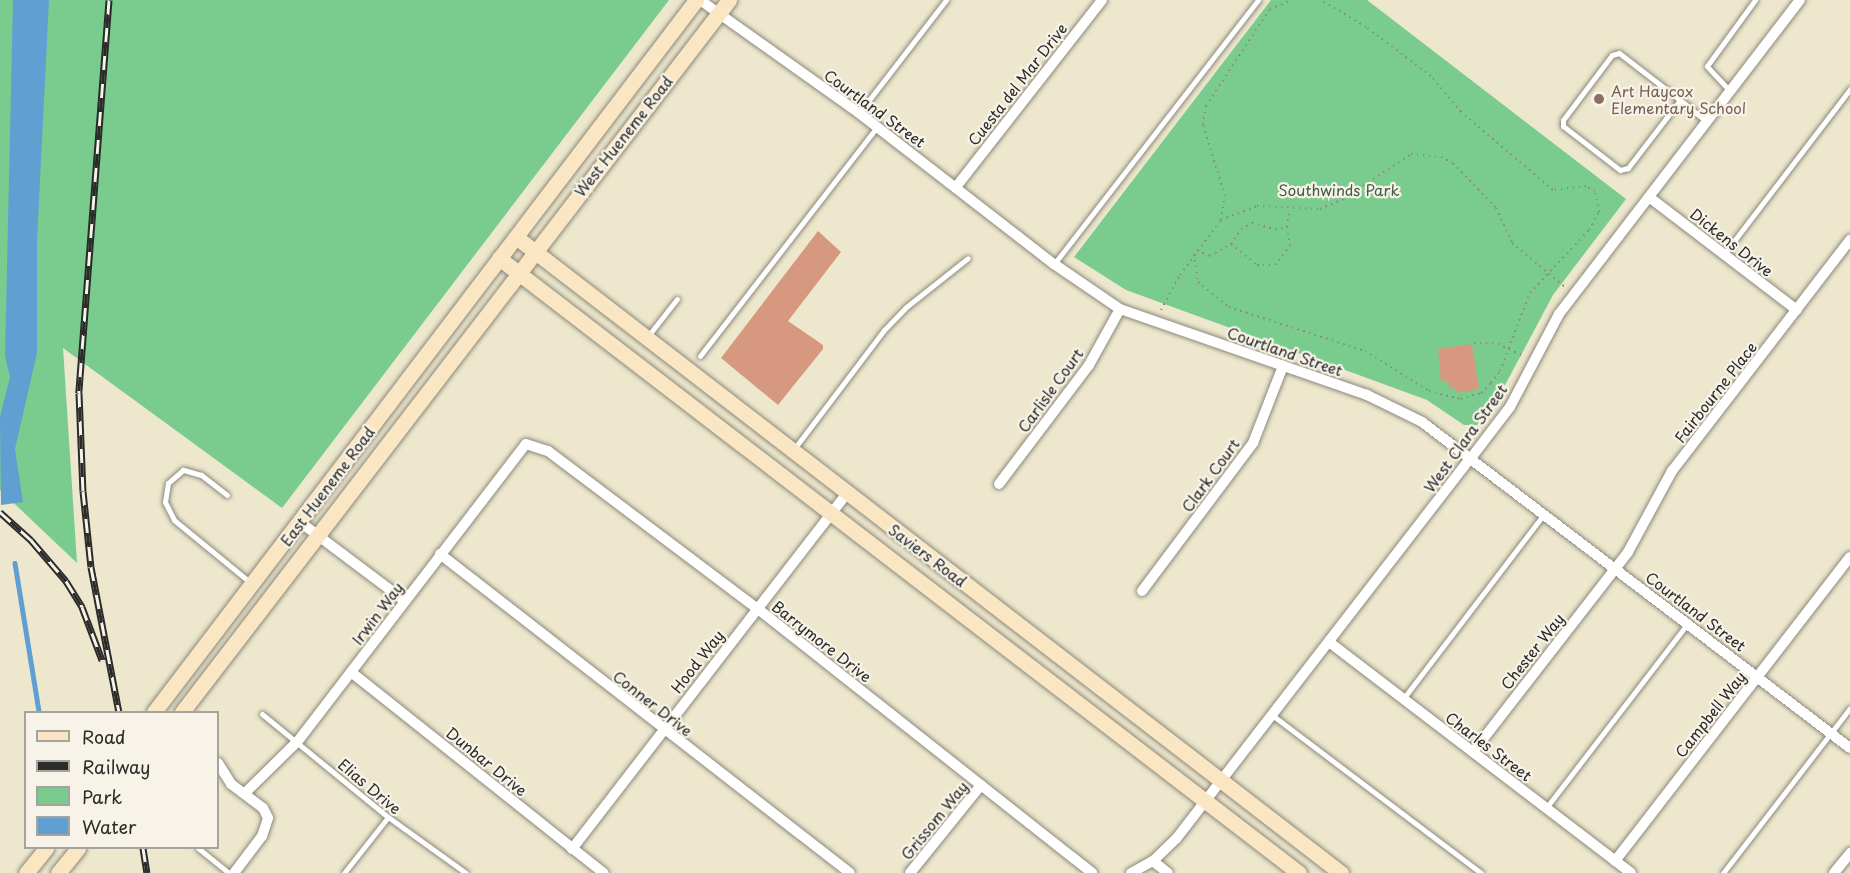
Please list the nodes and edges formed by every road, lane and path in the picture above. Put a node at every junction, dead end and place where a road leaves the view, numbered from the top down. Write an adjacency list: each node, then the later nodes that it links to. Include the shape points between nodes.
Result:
1 (698, 0): 10 (street, Courtland Street); 22 (main road, West Hueneme Road)
2 (729, 0): 10 (main road, West Hueneme Road)
3 (946, 0): 14 (lane)
4 (1102, 0): 17 (street, Cuesta del Mar Drive)
5 (1258, 0): 31 (lane)
6 (1292, 0): 20 (path, via 1270,9 1206,106 1203,125 1225,196)
7 (1321, 0): 33 (path, via 1366,27 1431,76 1461,112 1553,190 1586,186 1595,191 1599,212)
8 (1755, 0): 12 (lane, via 1707,66)
9 (1800, 0): 12 (street, West Clara Street)
10 (718, 14): 14 (street, Courtland Street); 25 (main road, West Hueneme Road)
11 (1850, 88): 28 (lane)
12 (1730, 91): 15 (street, West Clara Street)
13 (1680, 100): 13 (lane, via 1619,53 1612,55 1563,120 1563,126 1620,170 1628,168); 15 (lane)
14 (859, 113): 16 (street, Courtland Street)
15 (1707, 122): 18 (street, West Clara Street)
16 (877, 127): 17 (street, Courtland Street); 42 (lane)
17 (956, 187): 31 (street, Courtland Street)
18 (1649, 197): 28 (street, Dickens Drive); 34 (street, West Clara Street)
19 (1290, 209): 20 (path, via 1245,207); 21 (path); 33 (path, via 1308,210 1334,204 1411,154 1442,157 1479,187 1496,208 1512,243)
20 (1221, 220): 26 (path)
21 (1287, 227): 24 (path, via 1275,229 1252,223 1241,229); 24 (path, via 1291,239 1288,254 1269,267 1257,265)
22 (516, 237): 25 (main road, Saviers Road); 29 (main road, West Hueneme Road)
23 (1850, 240): 37 (street, Fairbourne Place)
24 (1231, 244): 26 (path, via 1210,256)
25 (533, 250): 32 (main road, West Hueneme Road); 39 (main road, Saviers Road)
26 (1197, 250): 27 (path)
27 (1194, 254): 38 (path); 41 (path, via 1198,282 1229,307 1365,351 1445,398 1461,399 1481,393 1500,371)
28 (1724, 254): 37 (street, Dickens Drive)
29 (499, 258): 32 (main road, Saviers Road); 53 (main road, East Hueneme Road)
30 (968, 258): 46 (lane, via 905,308 884,330)
31 (1054, 264): 36 (street, Courtland Street)
32 (517, 273): 51 (main road, Saviers Road); 54 (main road, East Hueneme Road)
33 (1549, 274): 34 (path); 41 (path, via 1523,304)
34 (1575, 294): 43 (street, West Clara Street, via 1558,314)
35 (677, 299): 39 (lane)
36 (1120, 309): 38 (street, Courtland Street); 48 (street, Carlisle Court, via 1089,365)
37 (1797, 310): 57 (street, Fairbourne Place, via 1672,471 1640,534)
38 (1156, 321): 44 (street, Courtland Street)
39 (647, 337): 46 (main road, Saviers Road)
40 (1474, 343): 41 (path)
41 (1508, 348): 43 (path)
42 (700, 356)
43 (1533, 360): 47 (street, West Clara Street, via 1510,407)
44 (1283, 366): 47 (street, Courtland Street, via 1396,407); 59 (street, Clark Court, via 1253,443)
45 (526, 444): 55 (street, Irwin Way); 61 (street, Barrymore Drive, via 549,451)
46 (793, 451): 49 (main road, Saviers Road)
47 (1471, 458): 52 (street, Courtland Street); 63 (street, West Clara Street)
48 (999, 484)
49 (847, 493): 51 (street, Hood Way); 80 (main road, Saviers Road)
50 (227, 495): 58 (lane, via 201,475 183,470 168,483 165,502 174,520)
51 (831, 513): 61 (street, Hood Way); 83 (main road, Saviers Road)
52 (1544, 514): 57 (street, Courtland Street); 67 (lane)
53 (300, 522): 54 (street); 58 (main road, East Hueneme Road)
54 (319, 536): 60 (street); 71 (main road, East Hueneme Road)
55 (440, 554): 60 (street, Irwin Way); 74 (street, Conner Drive)
56 (1850, 557): 66 (street, Campbell Way)
57 (1615, 568): 62 (street, Courtland Street); 78 (street, Chester Way)
58 (252, 585): 64 (main road, East Hueneme Road)
59 (1142, 591)
60 (405, 601): 65 (street, Irwin Way)
61 (758, 609): 74 (street, Hood Way); 81 (street, Barrymore Drive)
62 (1687, 624): 66 (street, Courtland Street); 84 (lane)
63 (1329, 642): 67 (street, Charles Street); 73 (street, West Clara Street)
64 (203, 648): 69 (main road, East Hueneme Road); 70 (main road, via 197,669 177,699)
65 (351, 672): 76 (street, Irwin Way); 89 (street, Dunbar Drive)
66 (1757, 677): 75 (street, Courtland Street); 92 (street, Campbell Way)
67 (1403, 699): 78 (street, Charles Street)
68 (1850, 708): 75 (lane)
69 (154, 711)
70 (176, 711)
71 (183, 711)
72 (262, 714): 76 (lane, Elias Drive)
73 (1272, 715): 80 (street, West Clara Street); 107 (lane)
74 (662, 729): 89 (street, Hood Way); 100 (street, Conner Drive)
75 (1831, 734): 77 (street, Courtland Street); 109 (lane)
76 (298, 741): 82 (street, Irwin Way); 85 (lane, Elias Drive)
77 (1850, 748)
78 (1473, 752): 84 (street, Charles Street)
79 (219, 765): 82 (street, via 231,784)
80 (1221, 782): 83 (street, West Clara Street); 106 (main road, Saviers Road)
81 (981, 785): 101 (street, Grissom Way); 102 (street, Barrymore Drive)
82 (244, 793): 96 (street, via 263,808 268,823)
83 (1206, 801): 91 (street, West Clara Street); 105 (main road, Saviers Road)
84 (1546, 808): 92 (street, Charles Street)
85 (388, 817): 97 (lane); 98 (lane, Elias Drive)
86 (45, 849): 93 (main road)
87 (77, 849): 94 (main road)
88 (199, 849): 95 (lane)
89 (572, 849): 99 (street, Dunbar Drive)
90 (1850, 853): 110 (street)
91 (1153, 861): 103 (street, West Clara Street); 104 (street)
92 (1616, 861): 108 (street, Charles Street)
93 (26, 873)
94 (58, 873)
95 (229, 873)
96 (234, 873)
97 (345, 873)
98 (466, 873)
99 (604, 873)
100 (850, 873)
101 (910, 873)
102 (1092, 873)
103 (1131, 873)
104 (1168, 873)
105 (1299, 873)
106 (1341, 873)
107 (1481, 873)
108 (1631, 873)
109 (1724, 873)
110 (1834, 873)

